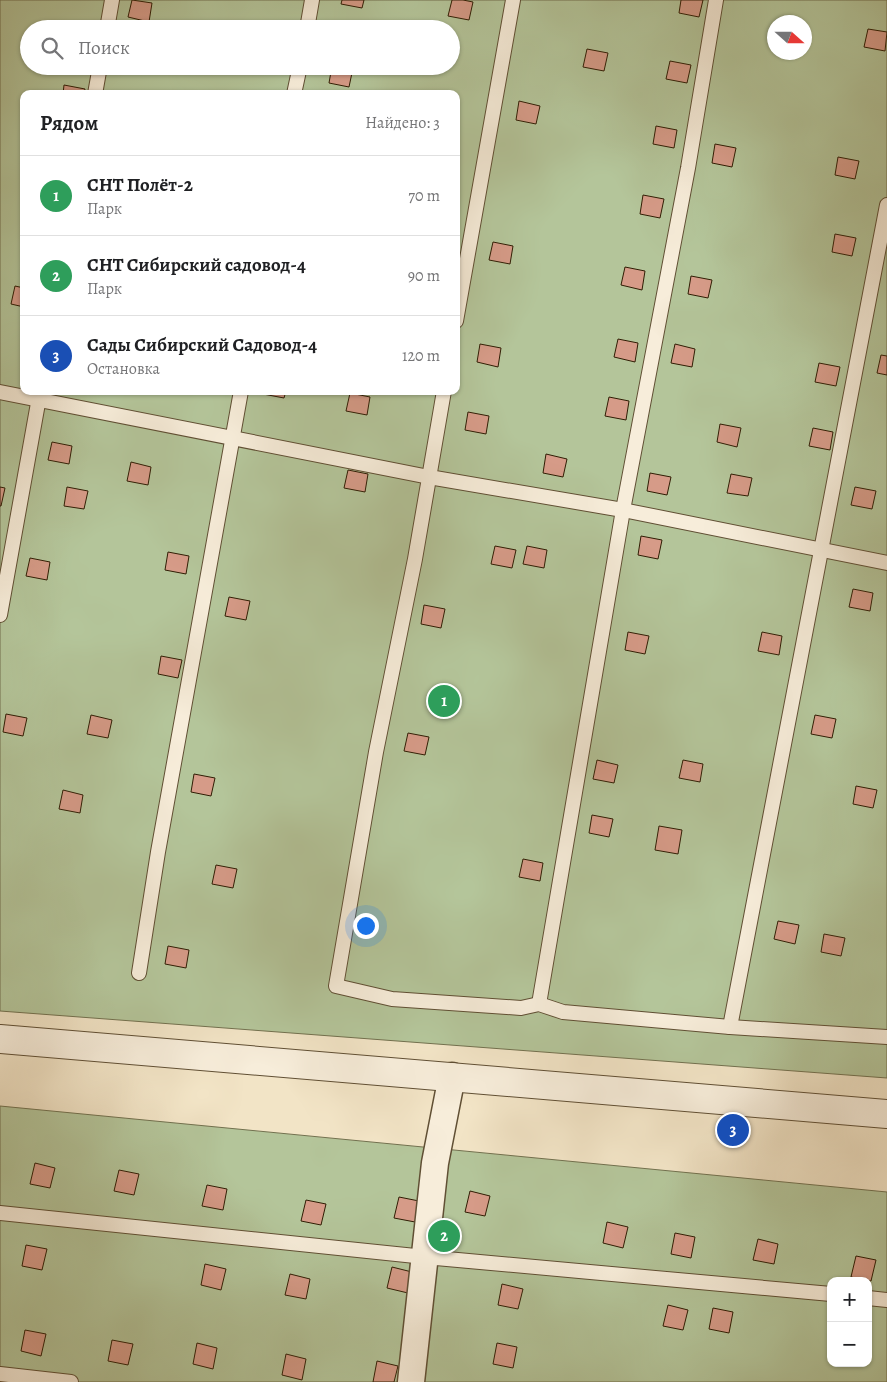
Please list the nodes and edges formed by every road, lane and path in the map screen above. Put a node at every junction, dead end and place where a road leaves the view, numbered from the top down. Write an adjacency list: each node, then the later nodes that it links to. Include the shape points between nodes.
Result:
1 (112, 0): 5 (lane)
2 (312, 0): 6 (lane)
3 (513, 0): 12 (lane)
4 (716, 0): 20 (lane)
5 (109, 20)
6 (309, 20)
7 (98, 75): 9 (lane)
8 (298, 75): 10 (lane)
9 (96, 90)
10 (295, 90)
11 (887, 205): 21 (lane)
12 (460, 298)
13 (0, 392): 14 (lane)
14 (20, 394)
15 (240, 395): 18 (lane)
16 (443, 395): 19 (lane)
17 (40, 396): 18 (lane); 23 (lane)
18 (232, 438): 19 (lane); 24 (lane)
19 (429, 477): 20 (lane); 25 (lane, via 376,752 336,986 392,999 521,1008)
20 (624, 510): 21 (lane); 25 (lane)
21 (822, 550): 22 (lane); 26 (lane)
22 (887, 564)
23 (0, 615)
24 (139, 973)
25 (539, 1004): 26 (lane, via 563,1012)
26 (730, 1027): 27 (lane)
27 (887, 1037)
28 (0, 1039): 29 (street)
29 (452, 1076): 30 (street); 32 (street, via 435,1163)
30 (887, 1114)
31 (0, 1213): 32 (lane)
32 (424, 1257): 33 (lane); 38 (street)
33 (827, 1294)
34 (872, 1298): 35 (lane)
35 (887, 1300)
36 (0, 1374): 37 (lane)
37 (71, 1382)
38 (411, 1382)

